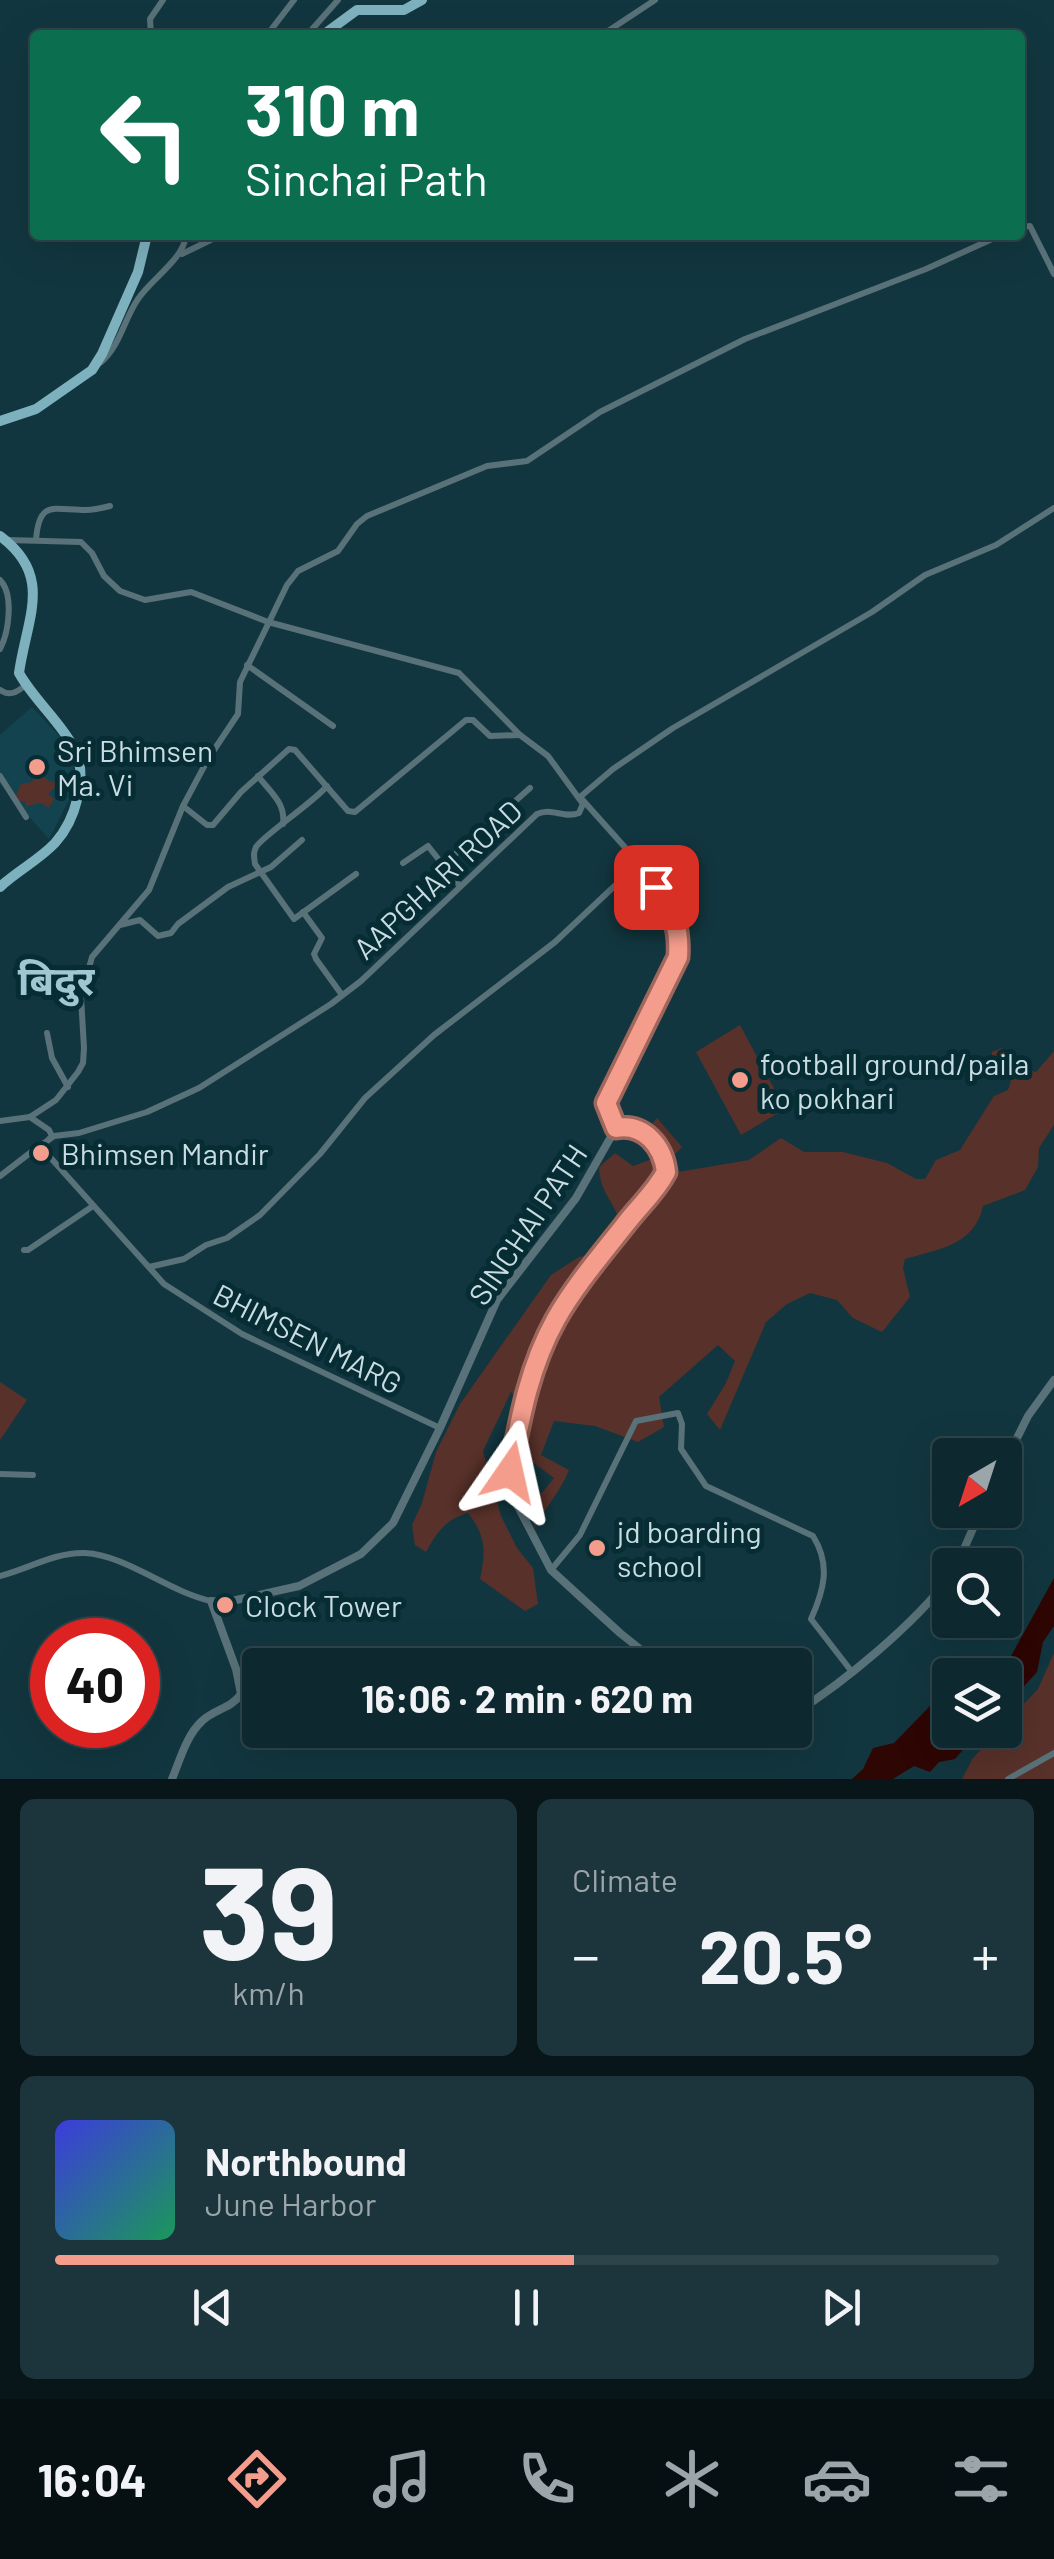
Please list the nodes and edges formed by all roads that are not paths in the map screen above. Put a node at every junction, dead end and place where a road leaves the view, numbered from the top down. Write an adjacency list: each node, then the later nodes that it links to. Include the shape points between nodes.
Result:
1 (163, 0): 6 (street)
2 (294, 0): 7 (street)
3 (338, 0): 8 (street)
4 (422, 0): 9 (main road, via 404,10 356,10)
5 (655, 0): 10 (street)
6 (151, 30)
7 (271, 30)
8 (312, 30)
9 (330, 30)
10 (610, 30)
11 (1025, 226): 17 (street)
12 (147, 240): 18 (main road)
13 (184, 240): 16 (street)
14 (211, 240): 16 (street)
15 (990, 240): 25 (street, via 746,339 600,412 527,461 487,466 367,516 338,552 298,572)
16 (179, 256): 18 (street, via 138,299 107,358)
17 (1054, 274)
18 (92, 370): 19 (main road, via 36,409)
19 (0, 421)
20 (110, 506): 23 (street, via 42,513)
21 (1054, 508): 36 (street, via 996,545 925,575 673,728)
22 (3, 538): 23 (street); 28 (main road, via 22,552 33,580 19,673)
23 (36, 540): 25 (street, via 81,542 120,591 145,600 191,592)
24 (0, 580): 26 (street, via 9,596)
25 (268, 622): 27 (street); 31 (street, via 459,673)
26 (0, 649)
27 (248, 666): 30 (street); 37 (street, via 238,714)
28 (26, 686): 29 (street, via 15,693); 47 (main road, via 76,750 79,790 54,844)
29 (0, 690)
30 (334, 726)
31 (520, 735): 34 (street, via 490,736 466,720 355,812); 36 (street, via 548,756)
32 (0, 776): 38 (street)
33 (258, 776): 34 (street, via 295,750); 37 (street, via 210,826); 39 (street, via 280,801)
34 (327, 786): 39 (street)
35 (530, 788): 43 (street)
36 (580, 797): 41 (street); 46 (street, AAPGHARI ROAD, via 583,804 569,816 537,814)
37 (183, 806): 49 (street, via 149,890)
38 (26, 817)
39 (283, 826): 44 (street, via 256,846)
40 (302, 840): 44 (street)
41 (639, 863): 55 (street, via 674,911 678,957 608,1092); 60 (street, via 556,942 434,1035 366,1098 260,1215 184,1260)
42 (403, 864): 43 (street, via 428,846)
43 (443, 866): 46 (street)
44 (260, 874): 48 (street, via 294,919); 49 (street, via 228,887 165,935 140,920)
45 (356, 874): 48 (street)
46 (459, 885): 50 (street, AAPGHARI ROAD)
47 (0, 887)
48 (303, 912): 50 (street, via 322,938 316,959)
49 (120, 926): 52 (street, via 86,972 83,1063)
50 (342, 996): 56 (street, AAPGHARI ROAD, via 199,1088)
51 (47, 1034): 52 (street)
52 (68, 1086): 53 (street)
53 (30, 1117): 54 (street); 56 (street, via 52,1136)
54 (0, 1120)
55 (616, 1128): 62 (street, SINCHAI PATH, via 576,1198 497,1300); 66 (street, SINCHAI PATH, via 640,1130 653,1140 666,1172 557,1316 524,1397 512,1493)
56 (40, 1146): 57 (street, AAPGHARI ROAD); 58 (street, BHIMSEN MARG)
57 (0, 1176)
58 (93, 1206): 59 (street); 60 (street, BHIMSEN MARG)
59 (24, 1250)
60 (149, 1267): 62 (street, BHIMSEN MARG, via 164,1284 242,1334)
61 (1054, 1380): 63 (street)
62 (440, 1428): 69 (street, SINCHAI PATH, via 401,1510 360,1554 300,1586)
63 (1017, 1438)
64 (0, 1474): 65 (street)
65 (33, 1475)
66 (551, 1570): 70 (street, SINCHAI PATH); 71 (street, via 580,1535 636,1421 678,1412 681,1449 706,1486 813,1536 824,1569 811,1619)
67 (0, 1576): 69 (street, via 86,1553)
68 (932, 1596): 71 (street)
69 (211, 1601): 74 (street, via 241,1694 193,1730)
70 (639, 1648)
71 (852, 1672): 72 (street)
72 (812, 1701)
73 (1054, 1752): 75 (street)
74 (172, 1779)
75 (1008, 1779)

